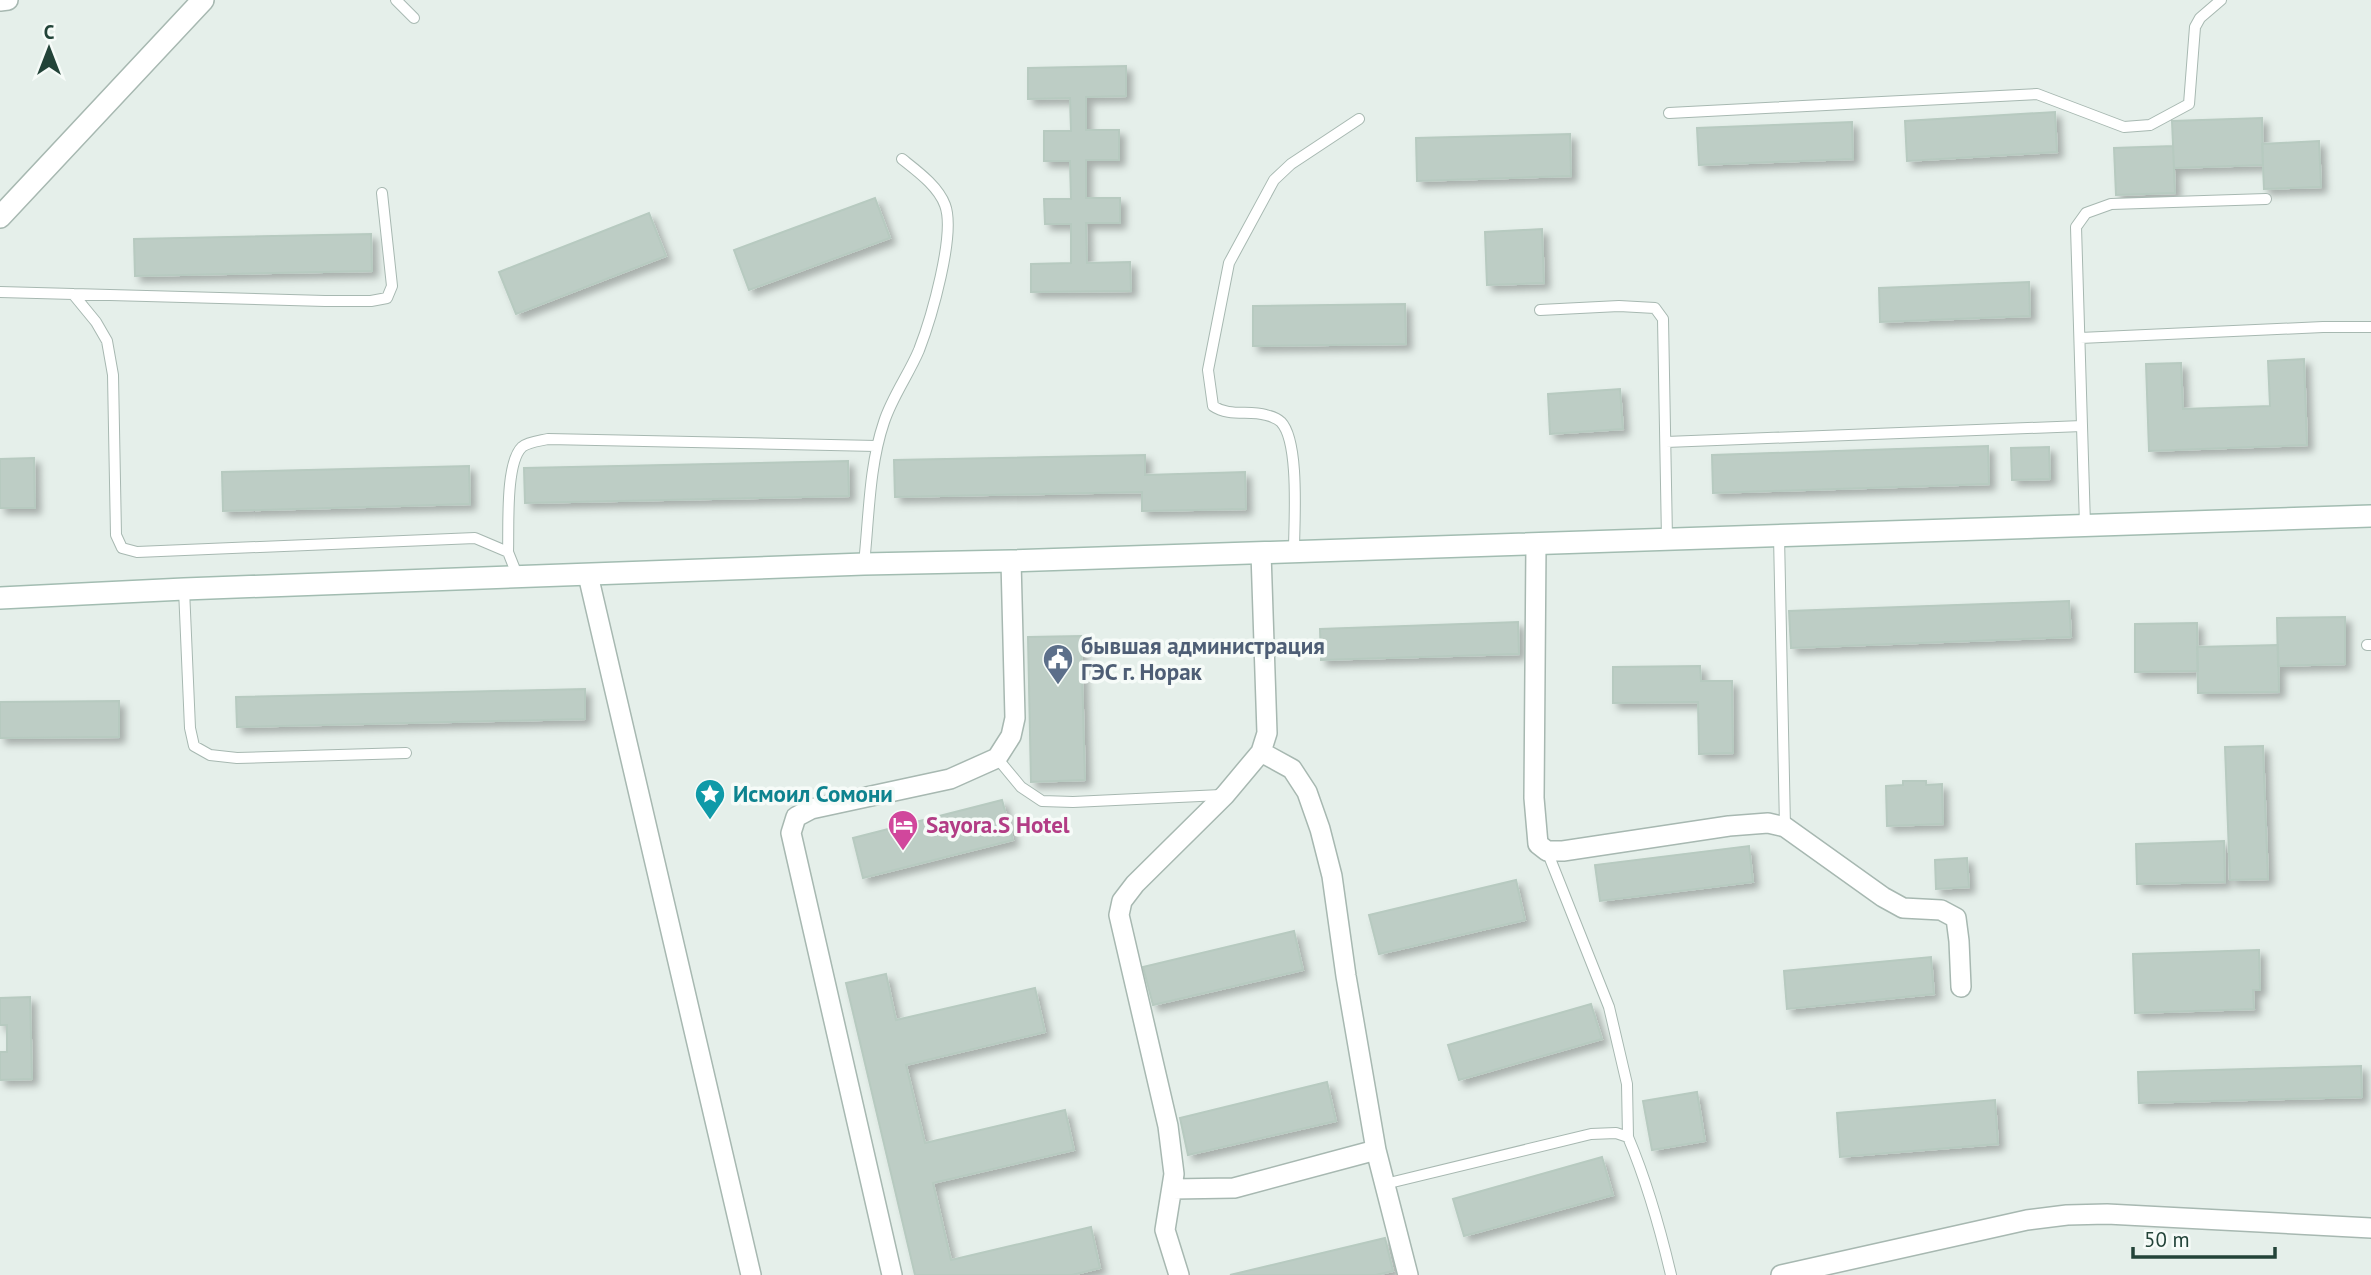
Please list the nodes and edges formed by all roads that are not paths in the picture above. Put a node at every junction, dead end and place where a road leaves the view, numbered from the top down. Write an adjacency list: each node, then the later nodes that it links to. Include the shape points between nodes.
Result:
1 (8, 0): 5 (street)
2 (204, 0): 12 (main road)
3 (397, 0): 6 (lane)
4 (2221, 0): 7 (lane, via 2194,27 2189,104 2150,125 2124,127 2036,94)
5 (0, 1)
6 (414, 18)
7 (1669, 113)
8 (1359, 119): 27 (lane, via 1274,180 1229,263 1208,370 1213,406 1221,411 1266,415 1280,421 1288,436 1294,463)
9 (902, 159): 20 (lane, via 925,177 944,202 949,219 941,273 919,349)
10 (382, 193): 14 (lane, via 392,286 387,298 371,302)
11 (2266, 199): 17 (lane, via 2111,204 2086,213 2076,227)
12 (0, 217)
13 (0, 292): 14 (lane)
14 (72, 294): 26 (lane, via 107,341 113,375 116,535 122,548 137,552 474,538)
15 (1540, 310): 19 (lane, via 1655,308 1663,319)
16 (2371, 327): 17 (lane)
17 (2080, 338): 18 (lane)
18 (2082, 426): 19 (lane); 22 (lane)
19 (1666, 442): 24 (lane)
20 (876, 446): 26 (lane, via 548,439 524,444 514,456 510,480); 30 (lane)
21 (2371, 516): 22 (main road)
22 (2085, 525): 23 (main road)
23 (1779, 536): 24 (main road); 39 (lane)
24 (1667, 540): 25 (main road)
25 (1536, 544): 27 (main road); 40 (street, via 1535,826 1538,844)
26 (508, 552): 32 (lane)
27 (1294, 552): 28 (main road)
28 (1261, 553): 29 (main road); 35 (street, via 1267,733)
29 (1011, 561): 30 (main road); 37 (street, via 1015,718)
30 (864, 564): 31 (main road)
31 (588, 575): 32 (main road); 47 (street)
32 (518, 578): 33 (main road)
33 (184, 589): 34 (main road); 36 (lane, via 194,746 210,755 237,758)
34 (0, 598)
35 (1261, 752): 38 (street); 43 (street, via 1292,769 1307,792 1320,830 1332,876)
36 (406, 753)
37 (998, 758): 38 (lane, via 1021,788 1042,801); 48 (street, via 950,779 811,809 796,817 792,833)
38 (1225, 795): 45 (street, via 1135,884 1122,901 1119,915 1168,1126)
39 (1785, 827): 40 (street, via 1768,823 1729,826); 41 (street, via 1903,908 1941,910 1956,918)
40 (1547, 851): 42 (lane, via 1609,1007 1627,1084)
41 (1961, 987)
42 (1628, 1137): 44 (lane, via 1591,1134); 51 (lane, via 1658,1219)
43 (1376, 1150): 44 (street); 45 (street, via 1234,1188)
44 (1385, 1184): 50 (street)
45 (1173, 1189): 49 (street, via 1165,1230)
46 (2371, 1228): 52 (street, via 2067,1215)
47 (751, 1275)
48 (892, 1275)
49 (1179, 1275)
50 (1408, 1275)
51 (1671, 1275)
52 (1781, 1275)

